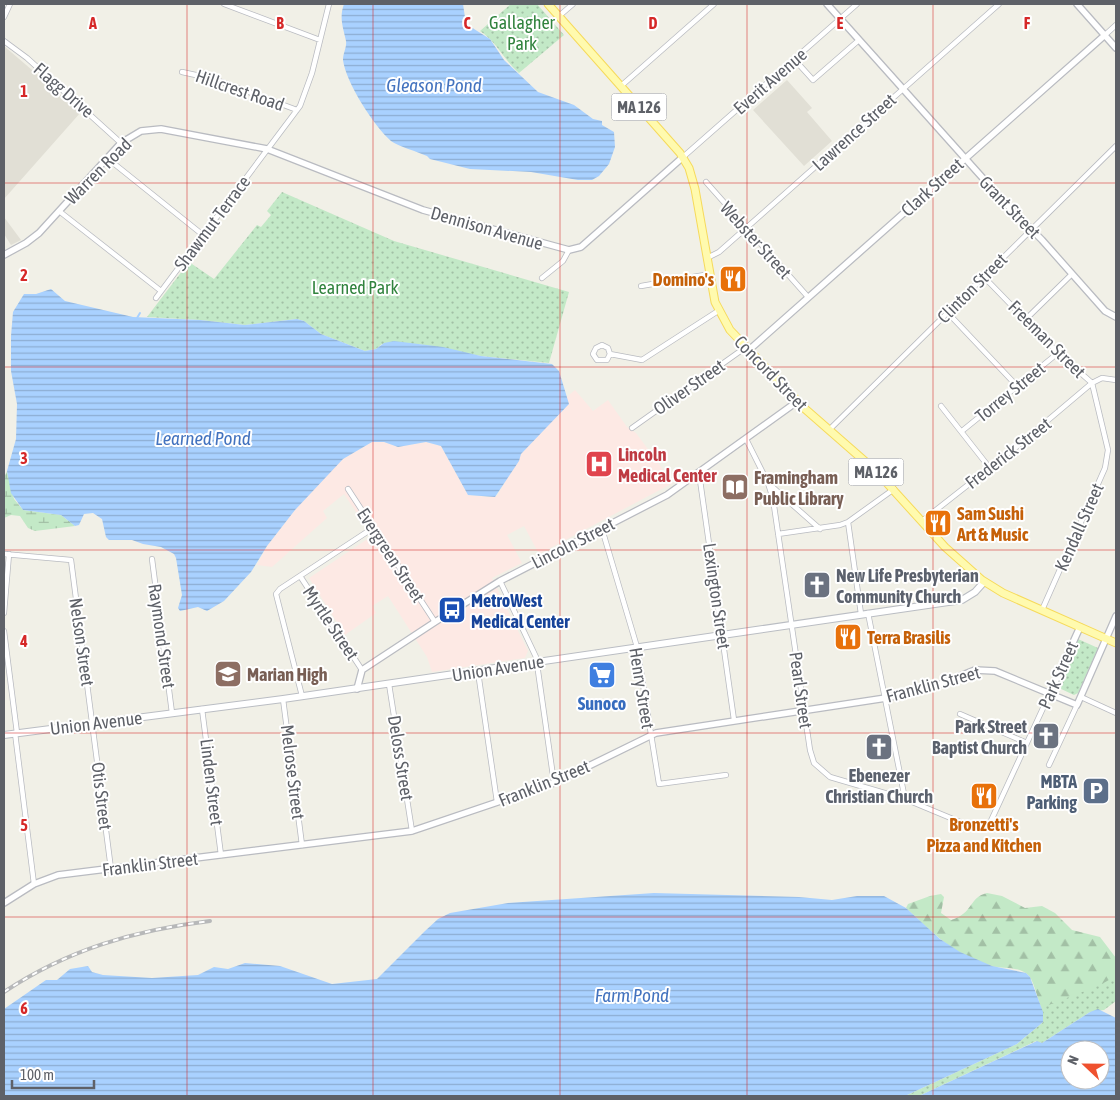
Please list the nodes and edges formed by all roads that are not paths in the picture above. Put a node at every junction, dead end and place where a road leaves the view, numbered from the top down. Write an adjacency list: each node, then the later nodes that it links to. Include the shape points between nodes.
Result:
1 (10, 4): 12 (street)
2 (224, 4): 17 (street)
3 (329, 4): 17 (street, Shawmut Terrace)
4 (548, 4): 11 (main road, Concord Street / MA 126)
5 (573, 4): 11 (street)
6 (714, 4): 22 (street)
7 (826, 4): 13 (street, Grant Street)
8 (856, 4): 13 (street, Everit Avenue)
9 (999, 4): 23 (street, Lawrence Street)
10 (1077, 4): 15 (street)
11 (559, 16): 22 (main road, Concord Street / MA 126)
12 (4, 17)
13 (840, 19): 18 (street, Grant Street); 20 (street, Everit Avenue)
14 (1116, 25): 15 (street, Clark Street)
15 (1105, 35): 19 (street); 30 (street, Clark Street)
16 (4, 40): 25 (street, Flagg Drive)
17 (320, 40): 24 (street, Shawmut Terrace, via 312,73)
18 (859, 40): 20 (street, via 814,80); 23 (street, Grant Street)
19 (1116, 48)
20 (794, 59): 28 (street, Everit Avenue)
21 (182, 72): 24 (street, Hillcrest Road, via 214,79)
22 (620, 86): 28 (main road, Concord Street / MA 126)
23 (903, 89): 30 (street, Grant Street); 33 (street, Lawrence Street)
24 (297, 110): 27 (street, Shawmut Terrace)
25 (121, 143): 27 (street, Warren Road, via 141,131 161,129); 29 (street, Warren Road)
26 (1116, 146): 34 (street, Clinton Street)
27 (267, 149): 35 (street, Shawmut Terrace); 36 (street, Dennison Avenue, via 423,210)
28 (683, 157): 36 (street, via 581,247); 38 (main road, Concord Street / MA 126, via 695,189)
29 (107, 158): 32 (street, Warren Road); 35 (street)
30 (965, 158): 34 (street, Grant Street); 45 (street, Clark Street)
31 (706, 182): 33 (street, Webster Street)
32 (59, 211): 37 (street, Warren Road, via 32,239); 44 (street)
33 (746, 229): 38 (street, Lawrence Street); 45 (street, Webster Street)
34 (1031, 229): 40 (street, Grant Street); 41 (street, Clinton Street)
35 (203, 234): 44 (street, Shawmut Terrace)
36 (569, 250): 42 (street, via 563,261)
37 (4, 255)
38 (707, 258): 39 (main road, Concord Street / MA 126)
39 (710, 274): 43 (street); 47 (main road, Concord Street / MA 126)
40 (1072, 274): 49 (street, Grant Street, via 1106,312); 50 (street)
41 (983, 276): 48 (street, Clinton Street); 50 (street, Freeman Street)
42 (542, 278)
43 (641, 286)
44 (161, 291): 46 (street, Shawmut Terrace)
45 (808, 297): 51 (street, Clark Street)
46 (156, 298)
47 (718, 311): 51 (main road, Concord Street / MA 126); 53 (street, via 642,360)
48 (947, 312): 56 (street); 60 (street, Clinton Street)
49 (1116, 317)
50 (1026, 320): 52 (street, Freeman Street)
51 (747, 348): 57 (main road, Concord Street / MA 126); 59 (street, Oliver Street)
52 (1058, 353): 55 (street, Freeman Street); 56 (street, Torrey Street)
53 (610, 354)
54 (1116, 380): 55 (street, Freeman Street, via 1102,378)
55 (1092, 383): 63 (street, Frederick Street); 79 (street, Kendall Street, via 1108,462)
56 (1017, 386): 61 (street, Torrey Street)
57 (798, 401): 60 (main road, Concord Street / MA 126); 62 (street, Lincoln Street)
58 (941, 406): 61 (street)
59 (632, 428)
60 (828, 431): 67 (main road, Concord Street / MA 126)
61 (962, 431): 63 (street)
62 (746, 439): 64 (street, Lincoln Street); 65 (street, Pearl Street)
63 (990, 467): 68 (street, Frederick Street)
64 (699, 472): 71 (street, Lincoln Street, via 663,498); 87 (street, Lexington Street)
65 (768, 483): 72 (street); 73 (street, Pearl Street)
66 (348, 489): 70 (street, Evergreen Street)
67 (894, 490): 68 (main road, Concord Street / MA 126); 69 (street)
68 (922, 521): 78 (main road, Concord Street / MA 126)
69 (848, 522): 72 (street); 81 (street)
70 (373, 528): 76 (street); 83 (street, Evergreen Street)
71 (602, 528): 77 (street, Lincoln Street); 90 (street, Henry Street)
72 (820, 529): 73 (street)
73 (778, 534): 84 (street, Pearl Street)
74 (6, 554): 80 (street); 108 (street, Nelson Street, via 71,560)
75 (152, 559): 104 (street, Raymond Street)
76 (300, 576): 92 (street, Myrtle Street); 97 (street, via 278,591 276,599)
77 (500, 581): 83 (street, Lincoln Street); 91 (street)
78 (984, 582): 79 (main road, Concord Street / MA 126); 81 (main road, Union Avenue, via 976,592 962,600)
79 (1042, 610): 85 (main road, Concord Street / MA 126)
80 (4, 613)
81 (865, 614): 84 (main road, Union Avenue); 99 (street)
82 (1116, 616): 88 (street)
83 (435, 622): 92 (street, Lincoln Street)
84 (792, 625): 87 (main road, Union Avenue); 103 (street, Pearl Street)
85 (1080, 627): 88 (main road, Concord Street / MA 126); 96 (street, Park Street)
86 (4, 631): 109 (street)
87 (722, 634): 90 (main road, Union Avenue); 107 (street, Lexington Street)
88 (1107, 639): 89 (main road, Concord Street / MA 126); 98 (street)
89 (1116, 643)
90 (636, 647): 91 (main road, Union Avenue); 111 (street, Henry Street)
91 (537, 662): 93 (main road, Union Avenue); 115 (street)
92 (362, 670): 95 (street)
93 (478, 672): 94 (main road, Union Avenue); 117 (street)
94 (389, 684): 95 (main road, Union Avenue); 119 (street, Deloss Street)
95 (357, 689): 97 (main road, Union Avenue)
96 (1050, 693): 99 (street, Franklin Street, via 985,669 967,672 926,689); 101 (street, Franklin Street); 112 (street, Park Street)
97 (302, 696): 100 (main road, Union Avenue)
98 (1081, 697): 101 (street); 105 (street)
99 (886, 698): 103 (street, Franklin Street); 116 (street)
100 (284, 699): 102 (main road, Union Avenue); 120 (street, Melrose Street)
101 (1078, 704): 113 (street)
102 (202, 709): 104 (main road, Union Avenue); 121 (street, Linden Street)
103 (804, 710): 107 (street, Franklin Street); 116 (street, Pearl Street, via 812,758 824,773 836,780)
104 (172, 713): 108 (main road, Union Avenue)
105 (1116, 713)
106 (960, 714): 112 (street)
107 (734, 720): 111 (street, Franklin Street)
108 (93, 723): 109 (main road, Union Avenue); 122 (street, Otis Street)
109 (16, 733): 110 (main road, Union Avenue); 123 (street)
110 (4, 735)
111 (650, 735): 114 (street, Henry Street, via 659,784); 115 (street, Franklin Street)
112 (1027, 743): 118 (street, Park Street, via 989,825)
113 (1049, 765)
114 (726, 775)
115 (554, 783): 117 (street, Franklin Street)
116 (905, 799): 118 (street, Pearl Street, via 978,830)
117 (497, 802): 119 (street, Franklin Street)
118 (984, 829)
119 (412, 831): 120 (street, Franklin Street)
120 (302, 845): 121 (street, Franklin Street)
121 (221, 855): 122 (street, Franklin Street)
122 (111, 869): 123 (street, Franklin Street, via 58,875)
123 (34, 884): 124 (street, Franklin Street)
124 (4, 903)

